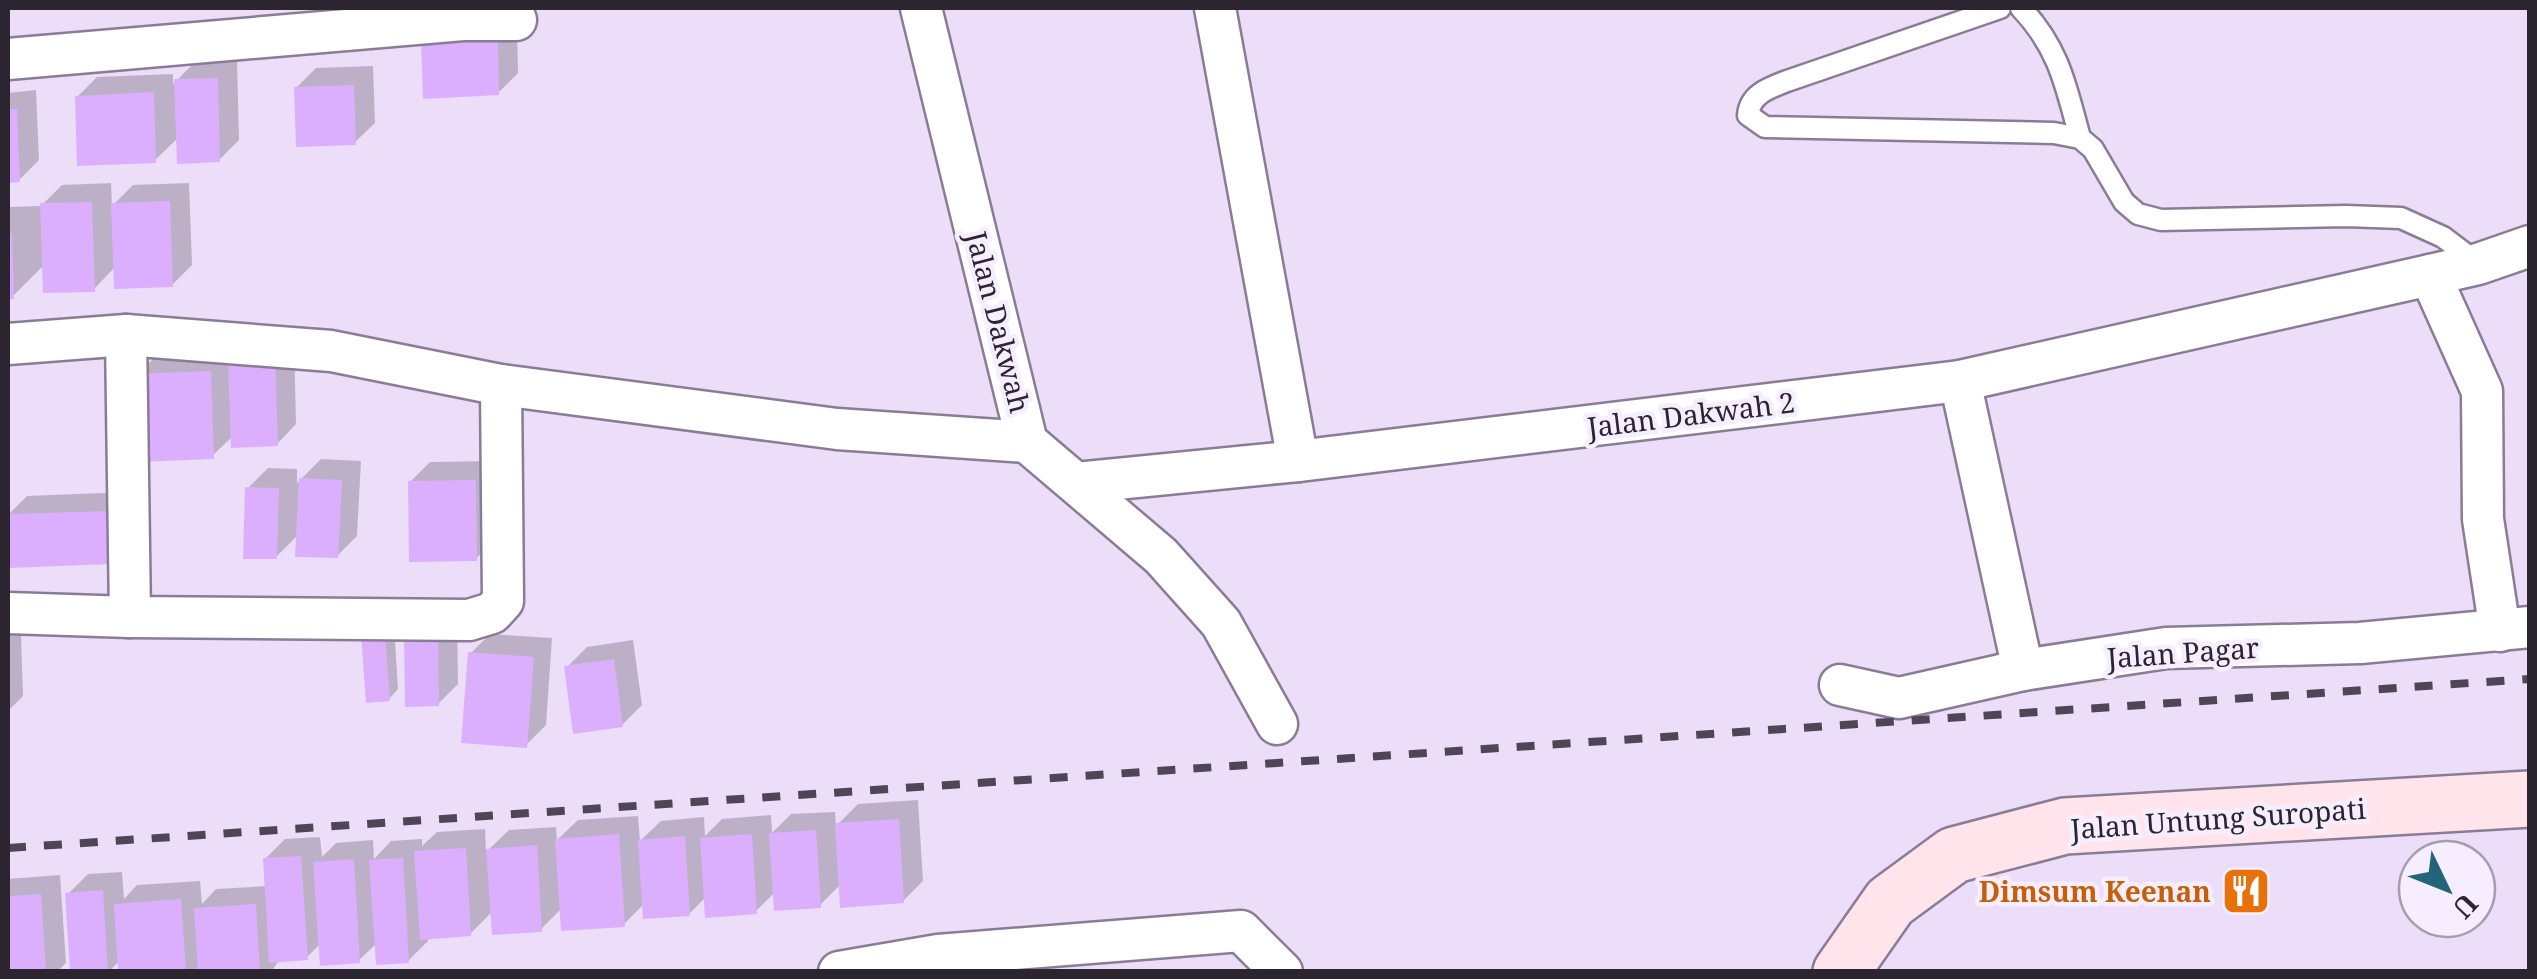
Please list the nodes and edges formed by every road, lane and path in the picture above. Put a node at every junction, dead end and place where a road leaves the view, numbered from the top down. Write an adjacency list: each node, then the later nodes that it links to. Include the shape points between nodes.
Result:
1 (921, 8): 16 (street, Jalan Dakwah)
2 (1215, 8): 17 (street)
3 (2000, 8): 8 (lane, via 1787,80 1760,93 1748,115 1765,128)
4 (2021, 8): 8 (lane, via 2058,59)
5 (462, 14): 6 (street); 7 (street)
6 (516, 20)
7 (8, 59)
8 (2080, 138): 10 (lane, via 2138,214 2160,220 2400,218 2443,237)
9 (2530, 246): 10 (street, Jalan Dakwah 2)
10 (2478, 264): 11 (street, Jalan Dakwah 2)
11 (2430, 275): 14 (street, Jalan Dakwah 2); 21 (street, via 2482,391 2484,519)
12 (126, 335): 13 (street); 15 (street, via 331,351); 20 (street)
13 (8, 344)
14 (1960, 381): 17 (street, Jalan Dakwah 2); 22 (street)
15 (501, 385): 16 (street, via 836,429); 20 (street, via 503,601 492,612 469,620)
16 (1028, 442): 18 (street, Jalan Dakwah)
17 (1298, 461): 18 (street, Jalan Dakwah 2)
18 (1076, 482): 24 (street, Jalan Dakwah, via 1161,556 1221,623)
19 (8, 612): 20 (street)
20 (130, 617)
21 (2515, 629): 22 (street, Jalan Pagar, via 2360,643 2166,648)
22 (2023, 670): 23 (street, Jalan Pagar, via 1899,698)
23 (1840, 685)
24 (1276, 724)
25 (2530, 799): 29 (main road, Jalan Untung Suropati, via 2065,826 1954,855 1890,902)
26 (939, 964): 27 (street); 28 (street, via 1241,931)
27 (839, 972)
28 (1282, 972)
29 (1841, 972)

